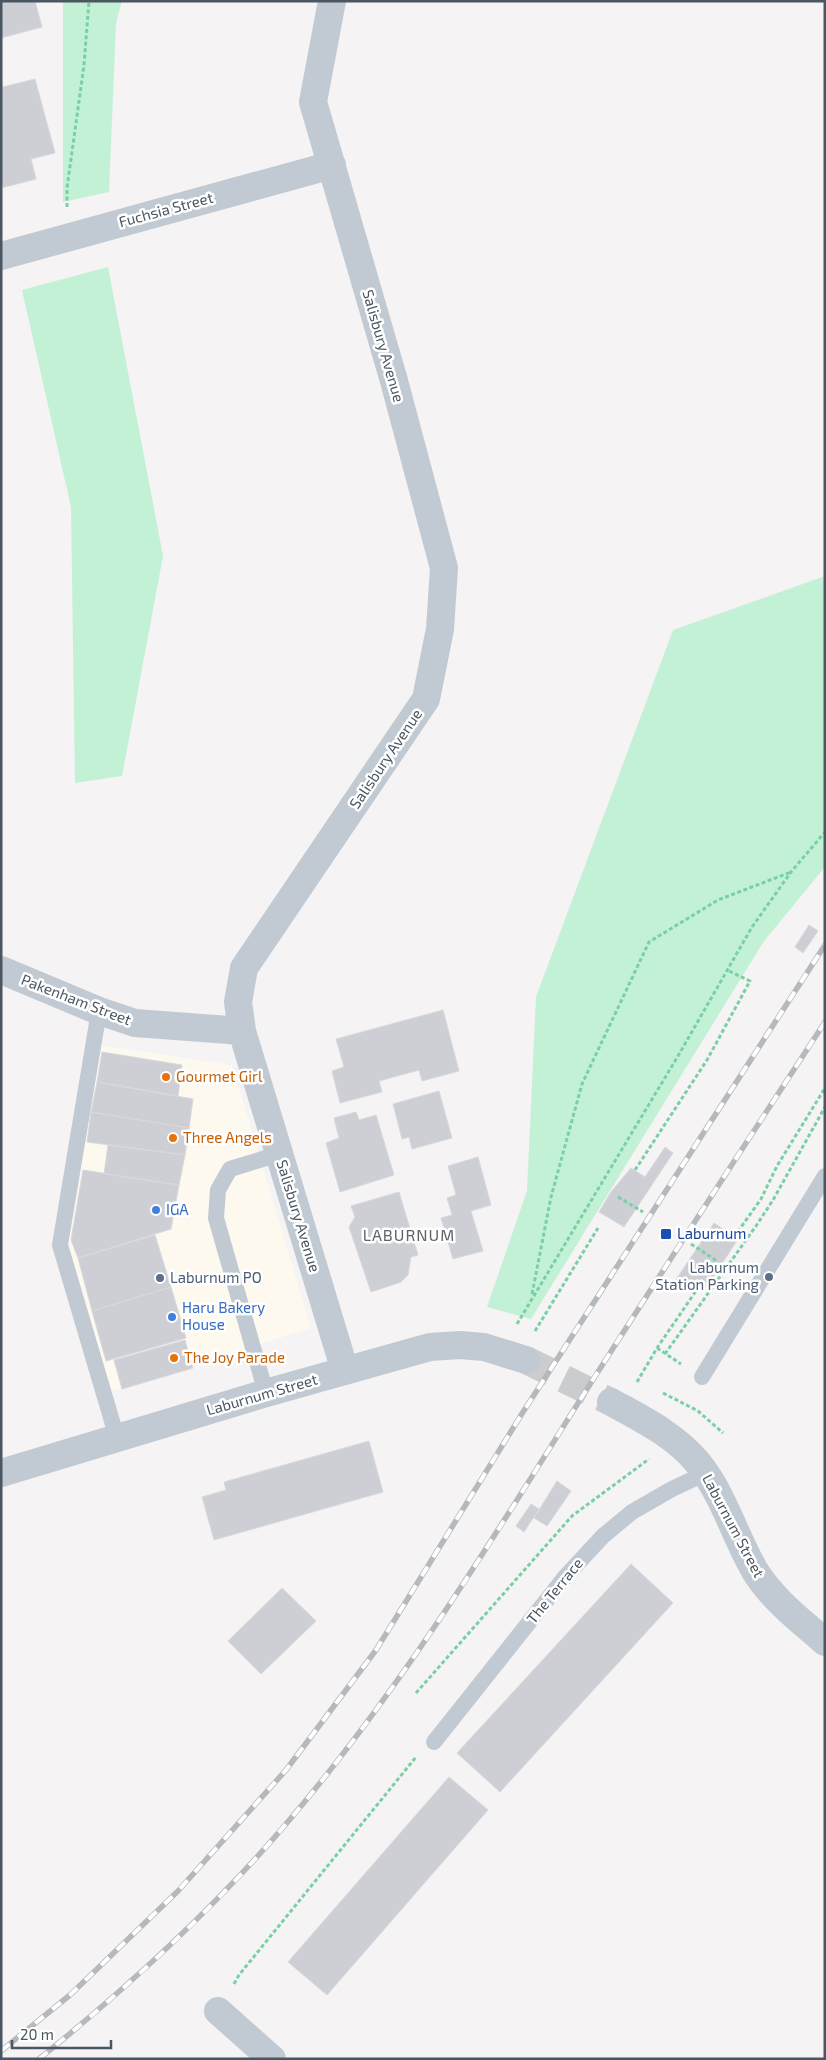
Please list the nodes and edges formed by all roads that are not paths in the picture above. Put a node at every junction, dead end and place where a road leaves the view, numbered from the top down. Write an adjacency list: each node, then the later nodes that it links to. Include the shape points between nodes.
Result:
1 (332, 1): 2 (street, Salisbury Avenue, via 313,102)
2 (332, 164): 3 (street, Fuchsia Street); 6 (street, Salisbury Avenue, via 444,568 440,629 426,699 244,968 238,1002)
3 (1, 256)
4 (1, 970): 5 (street, Pakenham Street)
5 (99, 1011): 6 (street, Pakenham Street, via 134,1023); 14 (lane, via 60,1245)
6 (242, 1031): 7 (street, Salisbury Avenue)
7 (279, 1154): 10 (street, Salisbury Avenue); 12 (lane, via 230,1169 218,1190 216,1218)
8 (825, 1176): 11 (lane)
9 (526, 1360): 10 (street, Laburnum Street, via 490,1348 448,1346 406,1353)
10 (345, 1371): 12 (street, Laburnum Street)
11 (702, 1377)
12 (266, 1393): 14 (street, Laburnum Street)
13 (611, 1402): 16 (street, Laburnum Street, via 657,1428)
14 (117, 1438): 15 (street, Laburnum Street)
15 (1, 1473)
16 (706, 1473): 17 (street, Laburnum Street, via 766,1587); 18 (lane, The Terrace, via 638,1508 603,1536 565,1577)
17 (825, 1642)
18 (434, 1742)
19 (218, 2011): 20 (street)
20 (272, 2059)

